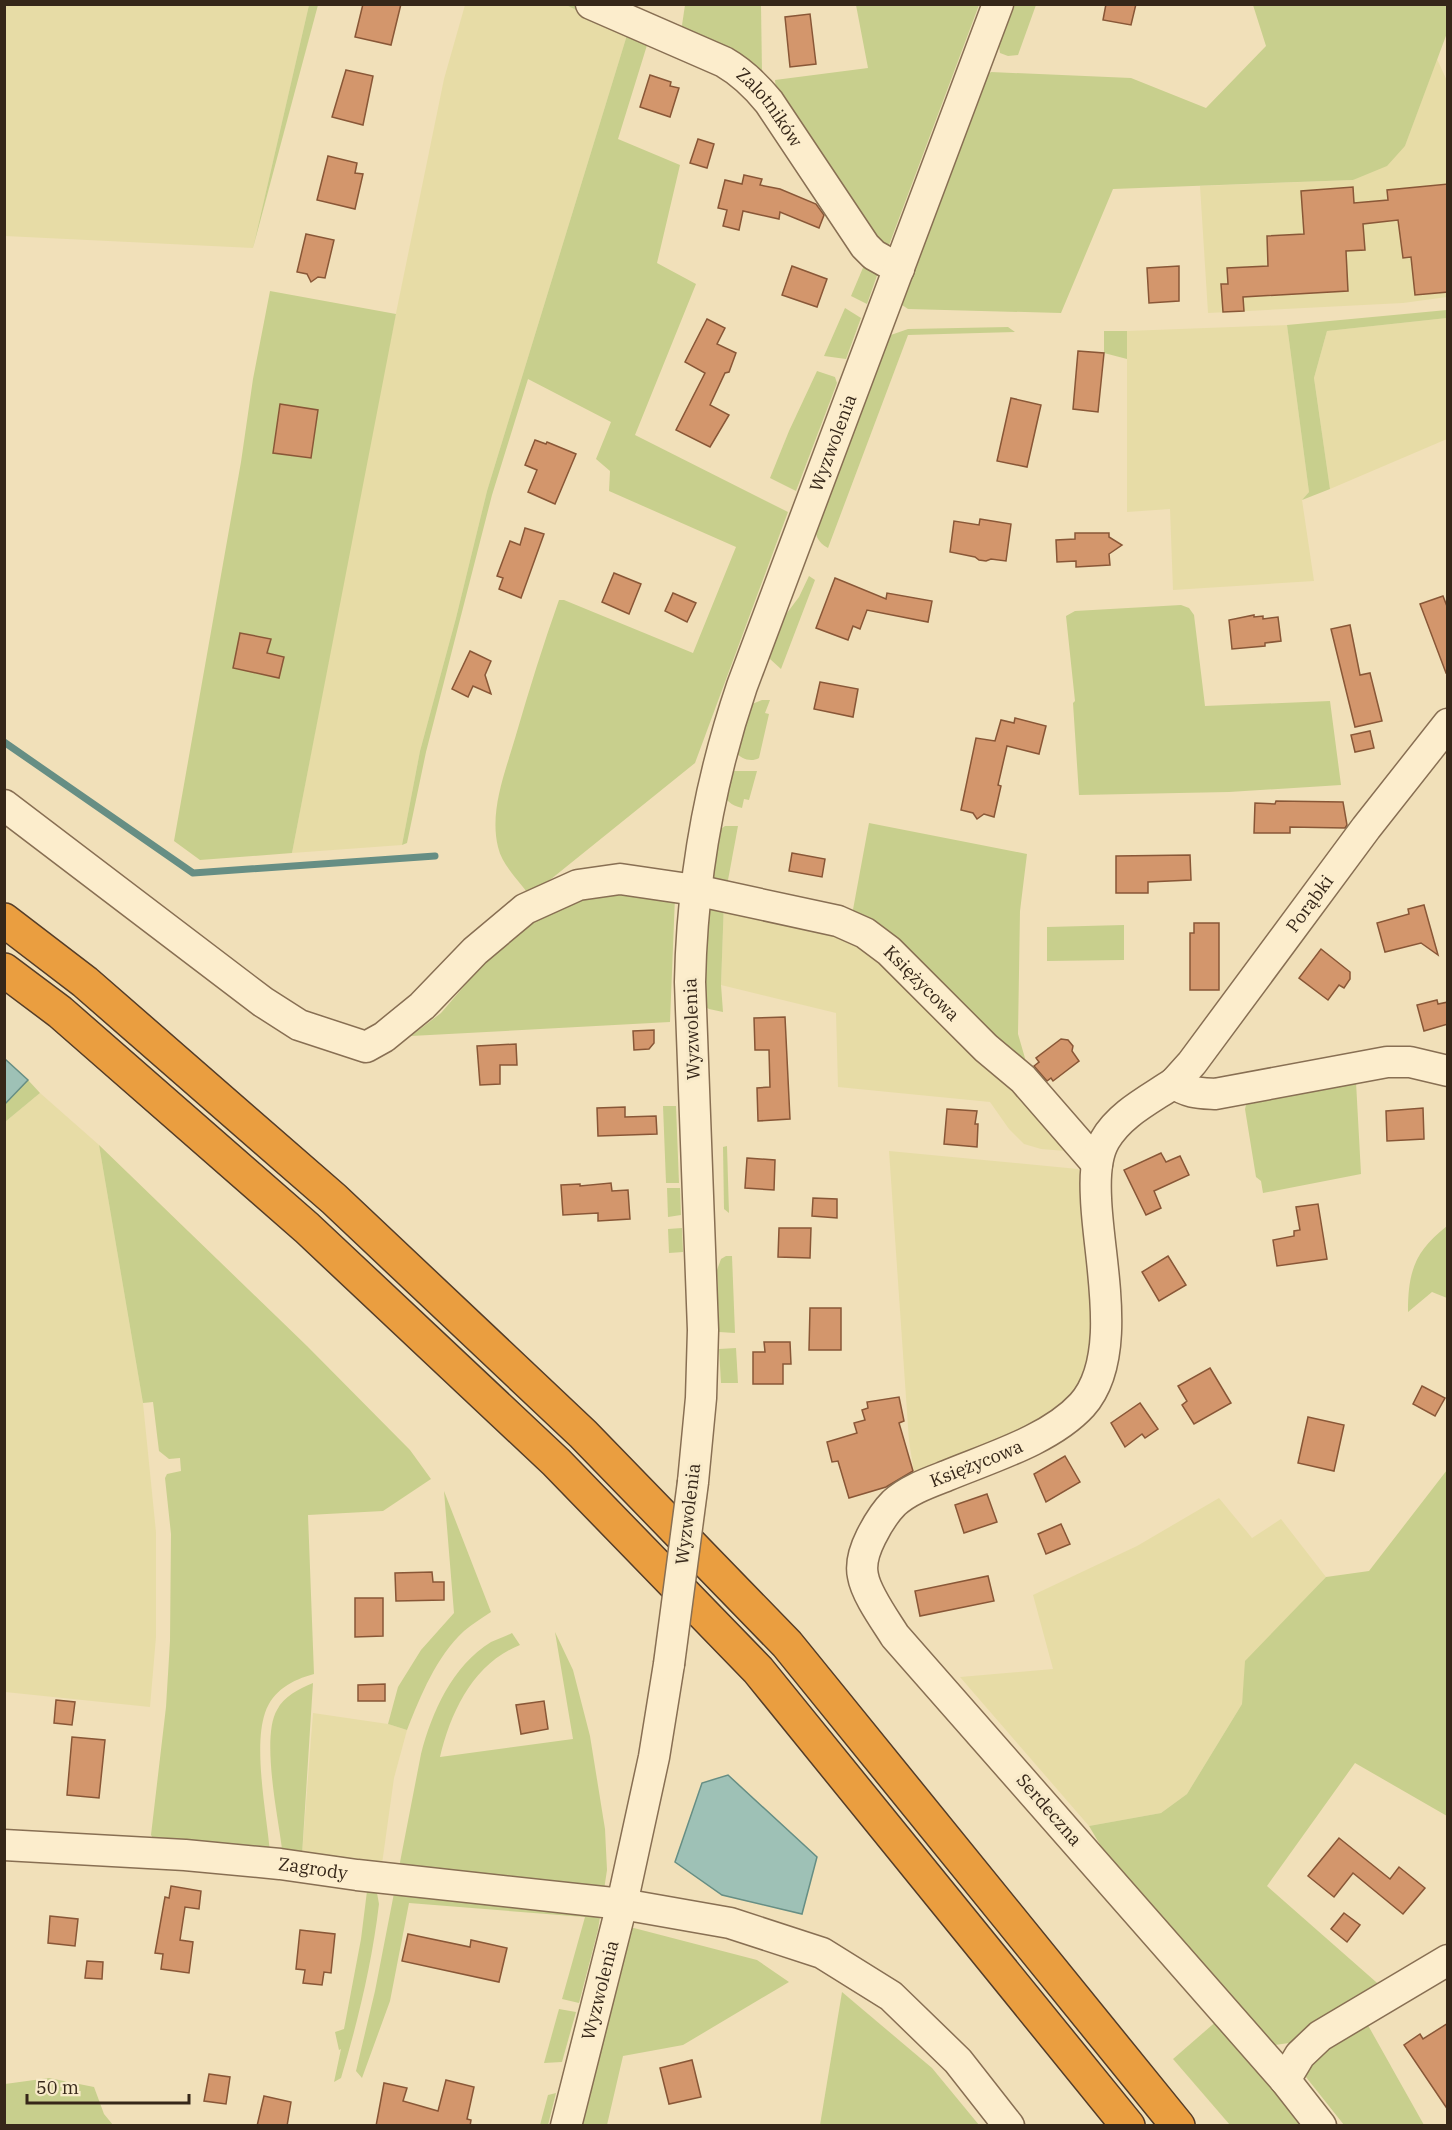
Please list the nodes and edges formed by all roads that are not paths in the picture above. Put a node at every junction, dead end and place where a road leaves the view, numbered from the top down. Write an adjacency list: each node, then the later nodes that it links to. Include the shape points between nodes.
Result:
1 (591, 4): 3 (street, Zalotników, via 724,62 753,83 770,102 865,246)
2 (998, 4): 3 (street, Wyzwolenia)
3 (899, 269): 6 (street, Wyzwolenia, via 734,709 711,794)
4 (1448, 724): 10 (street, Porąbki)
5 (4, 805): 6 (street, via 263,1002 298,1025 366,1047 422,1006 475,951 525,909 578,885 620,879)
6 (695, 890): 11 (street, Księżycowa, via 838,921 864,933 889,951 986,1048 1023,1079); 14 (street, Wyzwolenia, bridge, via 690,982 701,1398 669,1664 654,1757)
7 (4, 920): 20 (highway, via 84,982 334,1199 591,1442 787,1644)
8 (4, 970): 19 (highway, via 60,1012 307,1228 556,1462 758,1670)
9 (1448, 1071): 10 (street, via 1410,1062 1387,1062 1215,1094 1193,1093)
10 (1174, 1083): 11 (street, Księżycowa, via 1113,1128 1099,1152)
11 (1097, 1164): 12 (street, Księżycowa, via 1096,1206 1106,1329 1103,1366 1091,1393 1058,1425 916,1489 895,1502)
12 (878, 1523): 16 (street, Serdeczna, via 864,1551 863,1576 876,1608 895,1636)
13 (4, 1845): 14 (street, Zagrody, via 174,1854)
14 (622, 1904): 17 (street, Wyzwolenia); 18 (street, Zagrody, via 730,1923 822,1953 891,1996 958,2061)
15 (1448, 1960): 16 (street, via 1320,2036 1300,2055)
16 (1285, 2080): 21 (street, Serdeczna)
17 (566, 2126)
18 (1009, 2126)
19 (1128, 2126)
20 (1178, 2126)
21 (1321, 2126)

